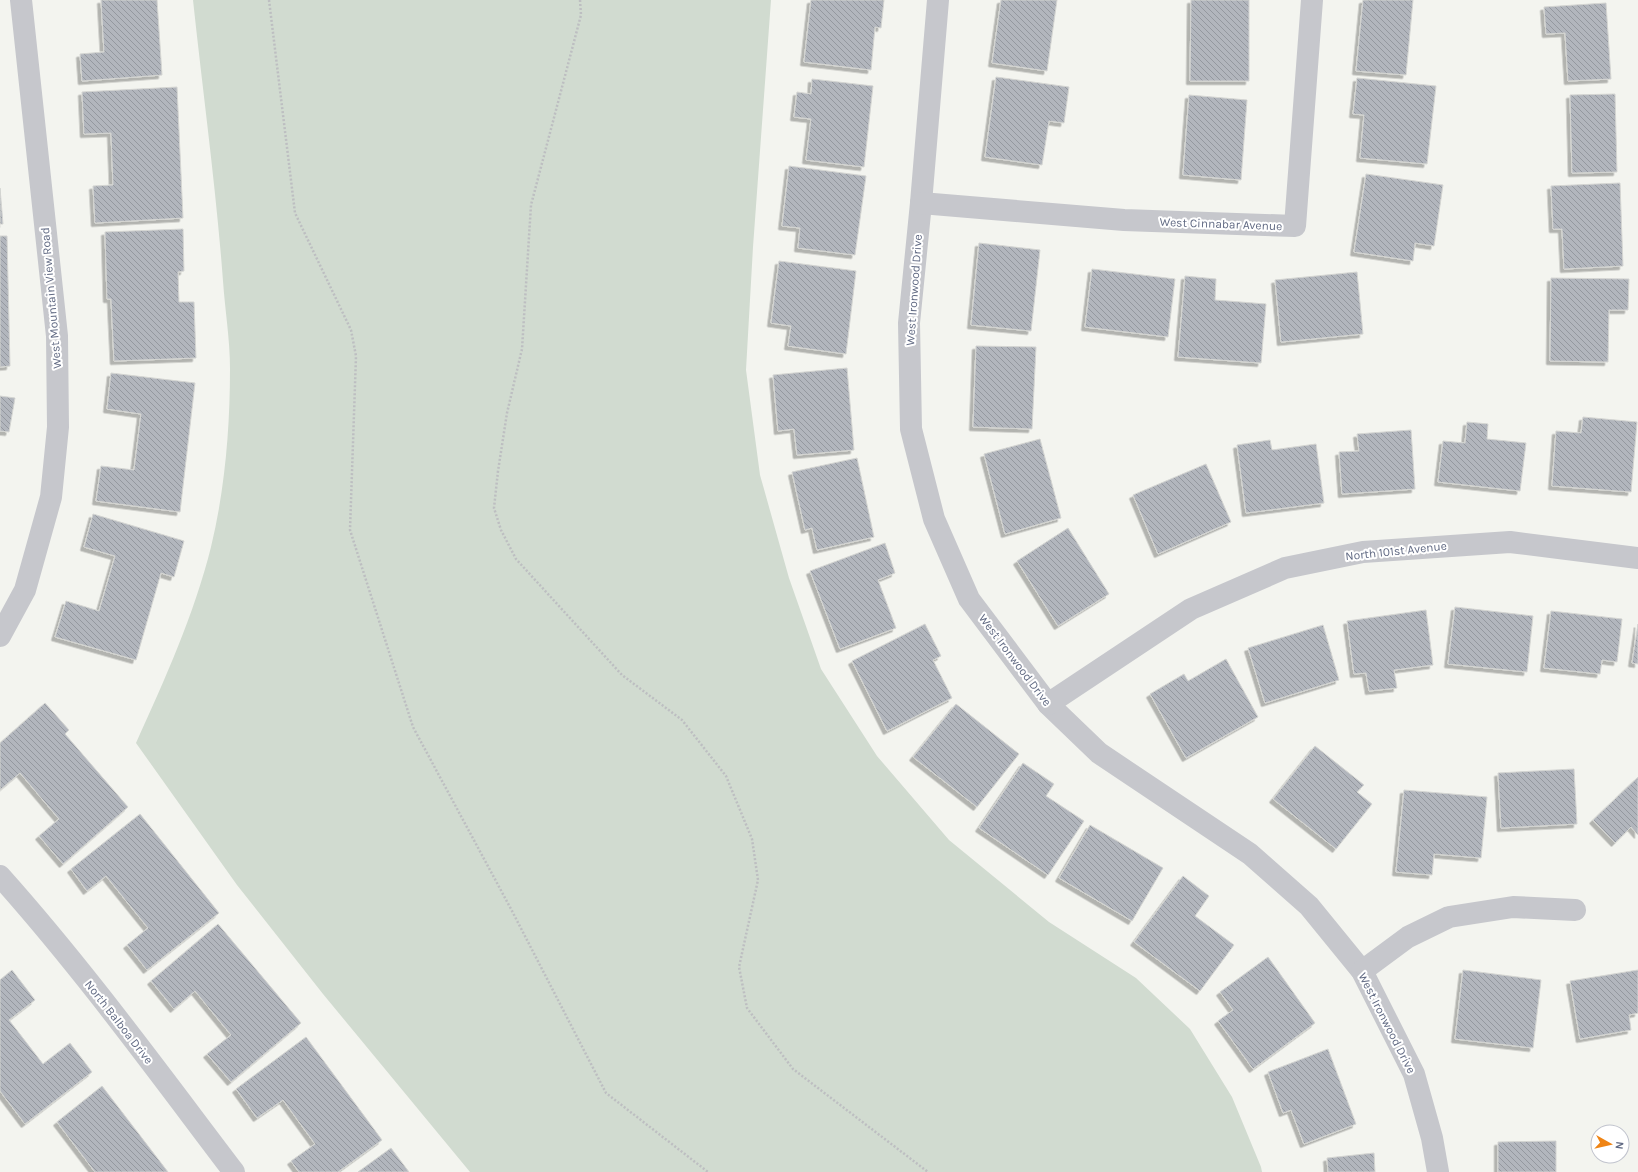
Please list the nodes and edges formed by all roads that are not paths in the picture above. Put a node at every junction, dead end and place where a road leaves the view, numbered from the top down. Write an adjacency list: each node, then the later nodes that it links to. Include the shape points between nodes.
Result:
1 (21, 0): 6 (street, West Mountain View Road, via 56,336 58,427 52,497 25,590)
2 (938, 0): 4 (street, West Ironwood Drive)
3 (1312, 0): 4 (street, West Cinnabar Avenue, via 1295,226 1124,220)
4 (921, 203): 7 (street, West Ironwood Drive, via 909,323 911,429 934,519 969,600)
5 (1638, 558): 7 (street, North 101st Avenue, via 1510,542 1363,552 1285,568 1191,610)
6 (0, 636)
7 (1048, 704): 10 (street, West Ironwood Drive, via 1099,753 1250,854 1309,906)
8 (0, 876): 11 (street, North Balboa Drive, via 41,921)
9 (1575, 910): 10 (street, via 1513,907 1449,917 1408,937)
10 (1362, 971): 12 (street, West Ironwood Drive, via 1414,1074 1432,1138)
11 (234, 1172)
12 (1438, 1172)

